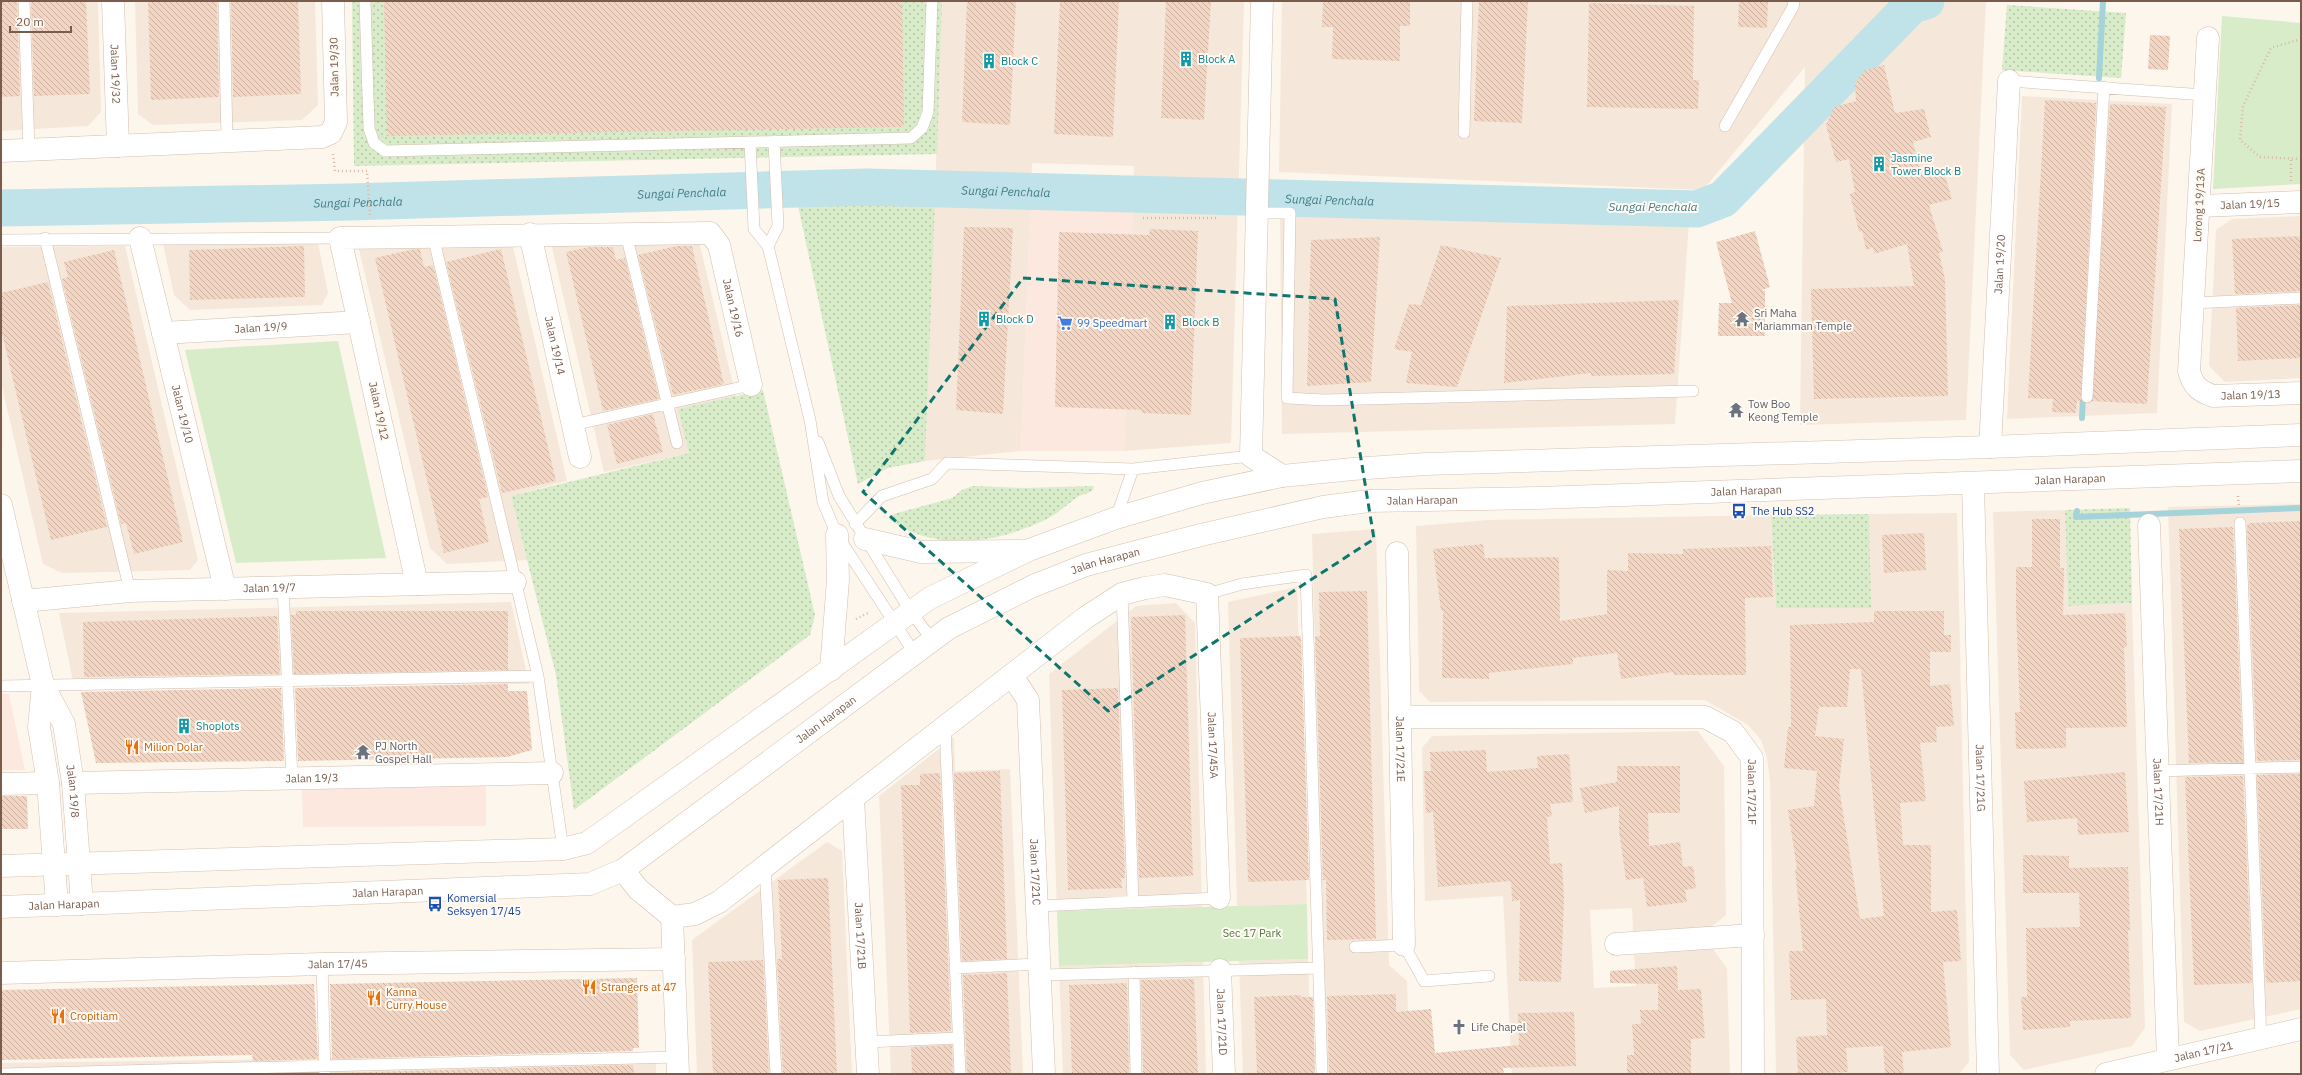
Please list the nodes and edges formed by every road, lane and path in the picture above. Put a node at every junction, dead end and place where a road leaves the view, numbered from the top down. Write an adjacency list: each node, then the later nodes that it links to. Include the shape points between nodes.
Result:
1 (24, 1): 22 (lane)
2 (113, 1): 19 (street, Jalan 19/32)
3 (224, 1): 18 (lane)
4 (333, 1): 17 (street, Jalan 19/30, via 336,122)
5 (365, 1): 20 (lane, via 368,128 374,143 385,151)
6 (932, 1): 21 (lane, via 928,112 922,128 911,138)
7 (1262, 1): 27 (street)
8 (1467, 1): 16 (lane)
9 (1794, 1): 15 (lane, via 1793,7)
10 (2208, 38): 14 (street, Lorong 19/13A)
11 (2301, 39): 24 (path, via 2271,48 2243,106 2240,140 2260,157)
12 (2009, 81): 13 (lane); 53 (street, Jalan 19/20)
13 (2104, 87): 14 (lane); 47 (lane)
14 (2205, 95): 26 (street, Lorong 19/13A)
15 (1725, 126)
16 (1464, 132)
17 (331, 133): 18 (street, via 322,137); 33 (path, via 335,171 367,171)
18 (227, 141): 19 (street)
19 (118, 146): 22 (street)
20 (750, 147): 21 (lane); 38 (lane, via 754,228)
21 (775, 147): 38 (lane, via 778,226)
22 (29, 150): 23 (street)
23 (1, 151)
24 (2301, 159)
25 (2301, 202): 26 (street, Jalan 19/15)
26 (2199, 206): 40 (street, Lorong 19/13A)
27 (1256, 213): 45 (lane, via 1290,213 1287,398 1324,400); 54 (street)
28 (1143, 218): 29 (path)
29 (1219, 218)
30 (530, 234): 31 (street); 32 (street); 50 (street, Jalan 19/14)
31 (626, 234): 44 (street, Jalan 19/16, via 710,233 719,245); 48 (lane)
32 (433, 236): 33 (street); 67 (lane)
33 (371, 237): 36 (street)
34 (45, 238): 35 (lane); 37 (lane); 71 (lane)
35 (140, 238): 36 (lane); 42 (street, Jalan 19/10)
36 (340, 238): 41 (street, Jalan 19/12)
37 (1, 240)
38 (768, 246): 49 (lane)
39 (2301, 298): 40 (lane)
40 (2193, 303): 43 (street, Lorong 19/13A)
41 (359, 322): 42 (street, Jalan 19/9); 68 (street, Jalan 19/12)
42 (163, 333): 70 (street, Jalan 19/10)
43 (2189, 371): 46 (street, Jalan 19/13, via 2196,387 2213,396)
44 (751, 385): 48 (lane)
45 (1693, 391)
46 (2301, 393)
47 (2087, 397)
48 (667, 404): 50 (lane); 52 (lane)
49 (810, 420): 64 (lane); 64 (lane, via 823,502)
50 (573, 425): 55 (street, Jalan 19/14)
51 (2301, 434): 53 (street)
52 (677, 442)
53 (1990, 447): 58 (street, via 1426,464)
54 (1251, 456): 56 (lane); 58 (street)
55 (580, 457)
56 (1133, 469): 61 (lane); 64 (lane, via 947,463 932,479 882,496)
57 (2301, 471): 59 (street, Jalan Harapan)
58 (1282, 476): 61 (street, via 1202,493)
59 (1973, 482): 76 (street, Jalan Harapan, via 1538,498 1369,501 1323,507 1200,535 1086,565 1026,589 949,628); 137 (street, Jalan 17/21G)
60 (1, 505): 74 (street, Jalan 19/8)
61 (1116, 518): 65 (street)
62 (2240, 523): 87 (lane)
63 (2149, 524): 88 (street, Jalan 17/21H)
64 (853, 533): 65 (street, via 921,552); 75 (lane); 75 (lane); 78 (street, via 838,580)
65 (1029, 550): 75 (street, via 930,598)
66 (1397, 554): 84 (street, Jalan 17/21E)
67 (516, 582): 68 (street, Jalan 19/7); 79 (lane)
68 (417, 584): 69 (street, Jalan 19/7)
69 (283, 588): 70 (street, Jalan 19/7); 81 (lane)
70 (225, 589): 71 (street, Jalan 19/7)
71 (130, 591): 74 (street, Jalan 19/7)
72 (1122, 594): 73 (street, via 1165,585); 80 (street, via 1085,618); 102 (lane)
73 (1207, 594): 101 (street, Jalan 17/45A); 115 (lane, via 1242,584 1306,575)
74 (23, 601): 82 (street, Jalan 19/8)
75 (903, 618): 76 (lane); 77 (lane); 78 (street)
76 (933, 641): 77 (street, Jalan Harapan)
77 (915, 654): 100 (street, Jalan Harapan)
78 (831, 670): 95 (street, via 606,831 586,843)
79 (538, 676): 81 (lane); 89 (lane)
80 (1012, 676): 85 (street); 105 (street, Jalan 17/21C, via 1028,700)
81 (288, 681): 82 (lane); 90 (lane)
82 (43, 685): 83 (lane); 91 (street, Jalan 19/8, via 39,727); 92 (street, Jalan 19/8, via 64,724)
83 (1, 686)
84 (1400, 717): 108 (street, Jalan 17/21F, via 1705,717 1733,732 1752,758); 109 (street, Jalan 17/21E)
85 (945, 727): 94 (street); 114 (lane)
86 (2301, 767): 87 (lane)
87 (2250, 768): 88 (lane); 123 (lane)
88 (2157, 771): 125 (street, Jalan 17/21H)
89 (552, 773): 90 (street, Jalan 19/3); 95 (lane)
90 (292, 778): 92 (street, Jalan 19/3)
91 (48, 783): 93 (street); 96 (street, Jalan 19/8)
92 (73, 783): 97 (street, Jalan 19/8)
93 (1, 784)
94 (853, 798): 99 (street); 124 (street, Jalan 17/21B)
95 (563, 849): 97 (street)
96 (54, 864): 97 (street); 98 (street); 104 (street, Jalan 19/8)
97 (79, 864): 103 (street, Jalan 19/8)
98 (1, 866)
99 (765, 866): 107 (street, via 719,902 695,914); 129 (lane)
100 (623, 870): 103 (street, Jalan Harapan, via 590,884); 107 (street, via 638,889)
101 (1219, 898): 102 (lane)
102 (1133, 901): 105 (lane)
103 (82, 904): 104 (street, Jalan Harapan)
104 (57, 905): 106 (street, Jalan Harapan)
105 (1038, 906): 116 (street, Jalan 17/21C)
106 (1, 907)
107 (672, 917): 112 (street)
108 (1753, 935): 110 (street); 136 (street, Jalan 17/21F)
109 (1404, 944): 111 (lane); 120 (lane, via 1424,981)
110 (1616, 944)
111 (1355, 947)
112 (674, 959): 113 (street, Jalan 17/45); 126 (street)
113 (322, 964): 119 (street, Jalan 17/45); 127 (lane)
114 (955, 968): 116 (lane); 122 (lane)
115 (1318, 968): 117 (lane); 135 (lane)
116 (1040, 969): 118 (lane); 132 (street, Jalan 17/21C)
117 (1220, 970): 118 (lane); 134 (street, Jalan 17/21D)
118 (1134, 972): 133 (lane)
119 (1, 974)
120 (1489, 976)
121 (2301, 1029): 123 (street, Jalan 17/21)
122 (958, 1038): 124 (lane); 131 (lane)
123 (2261, 1038): 125 (street, Jalan 17/21)
124 (866, 1042): 130 (street, Jalan 17/21B)
125 (2168, 1059): 138 (street, Jalan 17/21)
126 (678, 1066): 127 (lane)
127 (325, 1070): 128 (lane)
128 (1, 1074)
129 (776, 1074)
130 (868, 1074)
131 (960, 1074)
132 (1044, 1074)
133 (1136, 1074)
134 (1224, 1074)
135 (1322, 1074)
136 (1753, 1074)
137 (1988, 1074)
138 (2106, 1074)

